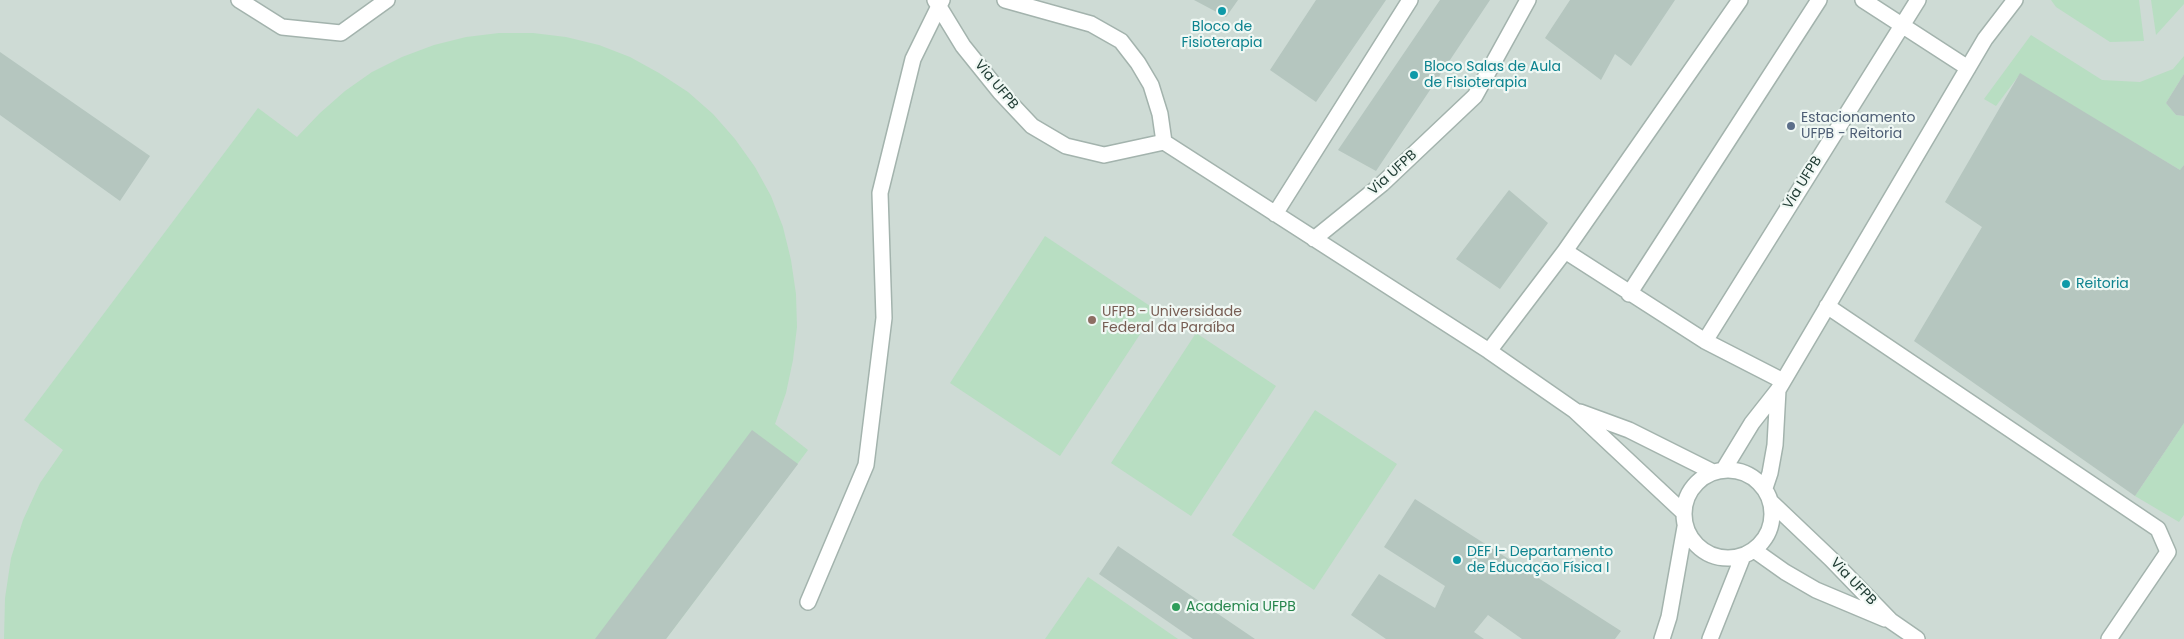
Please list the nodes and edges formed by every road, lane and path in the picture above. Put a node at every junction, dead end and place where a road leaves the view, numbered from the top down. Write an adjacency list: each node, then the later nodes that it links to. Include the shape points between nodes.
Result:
1 (239, 0): 2 (lane, via 282,27 341,33)
2 (387, 0)
3 (1005, 0): 14 (lane, via 1090,24 1121,41 1151,85)
4 (1410, 0): 15 (lane)
5 (1528, 0): 16 (lane, Via UFPB, via 1475,96 1382,184)
6 (1740, 0): 17 (lane)
7 (1819, 0): 18 (lane)
8 (1863, 0): 12 (lane)
9 (1918, 0): 12 (lane, Via UFPB)
10 (2015, 0): 13 (lane)
11 (939, 2): 14 (lane, Via UFPB, via 963,46 1032,126 1066,146 1104,155); 29 (lane, via 913,59 880,194 884,318 866,465)
12 (1902, 25): 13 (lane); 20 (lane, Via UFPB)
13 (1968, 68): 19 (lane)
14 (1164, 142): 15 (lane, Via UFPB)
15 (1275, 214): 16 (lane, Via UFPB)
16 (1314, 239): 21 (lane, Via UFPB)
17 (1564, 252): 18 (lane); 21 (lane)
18 (1629, 294): 20 (lane)
19 (1827, 306): 22 (lane); 34 (lane, via 2158,529 2168,552)
20 (1705, 341): 22 (lane)
21 (1489, 351): 23 (lane, Via UFPB)
22 (1781, 386): 24 (lane); 25 (lane)
23 (1574, 410): 24 (lane, Via UFPB, via 1630,430); 26 (lane, Via UFPB)
24 (1719, 471): 25 (lane, Via UFPB, via 1740,471 1754,478); 26 (lane, via 1698,480 1687,495)
25 (1768, 495): 28 (lane, via 1772,520 1766,537); 30 (lane, Via UFPB)
26 (1683, 512): 27 (lane)
27 (1685, 527): 28 (lane, via 1692,540 1715,557 1729,559); 31 (lane)
28 (1749, 553): 30 (lane, Via UFPB, via 1816,590); 32 (lane)
29 (808, 602)
30 (1891, 622): 33 (lane, Via UFPB)
31 (1662, 639)
32 (1710, 639)
33 (1917, 639)
34 (2109, 639)

